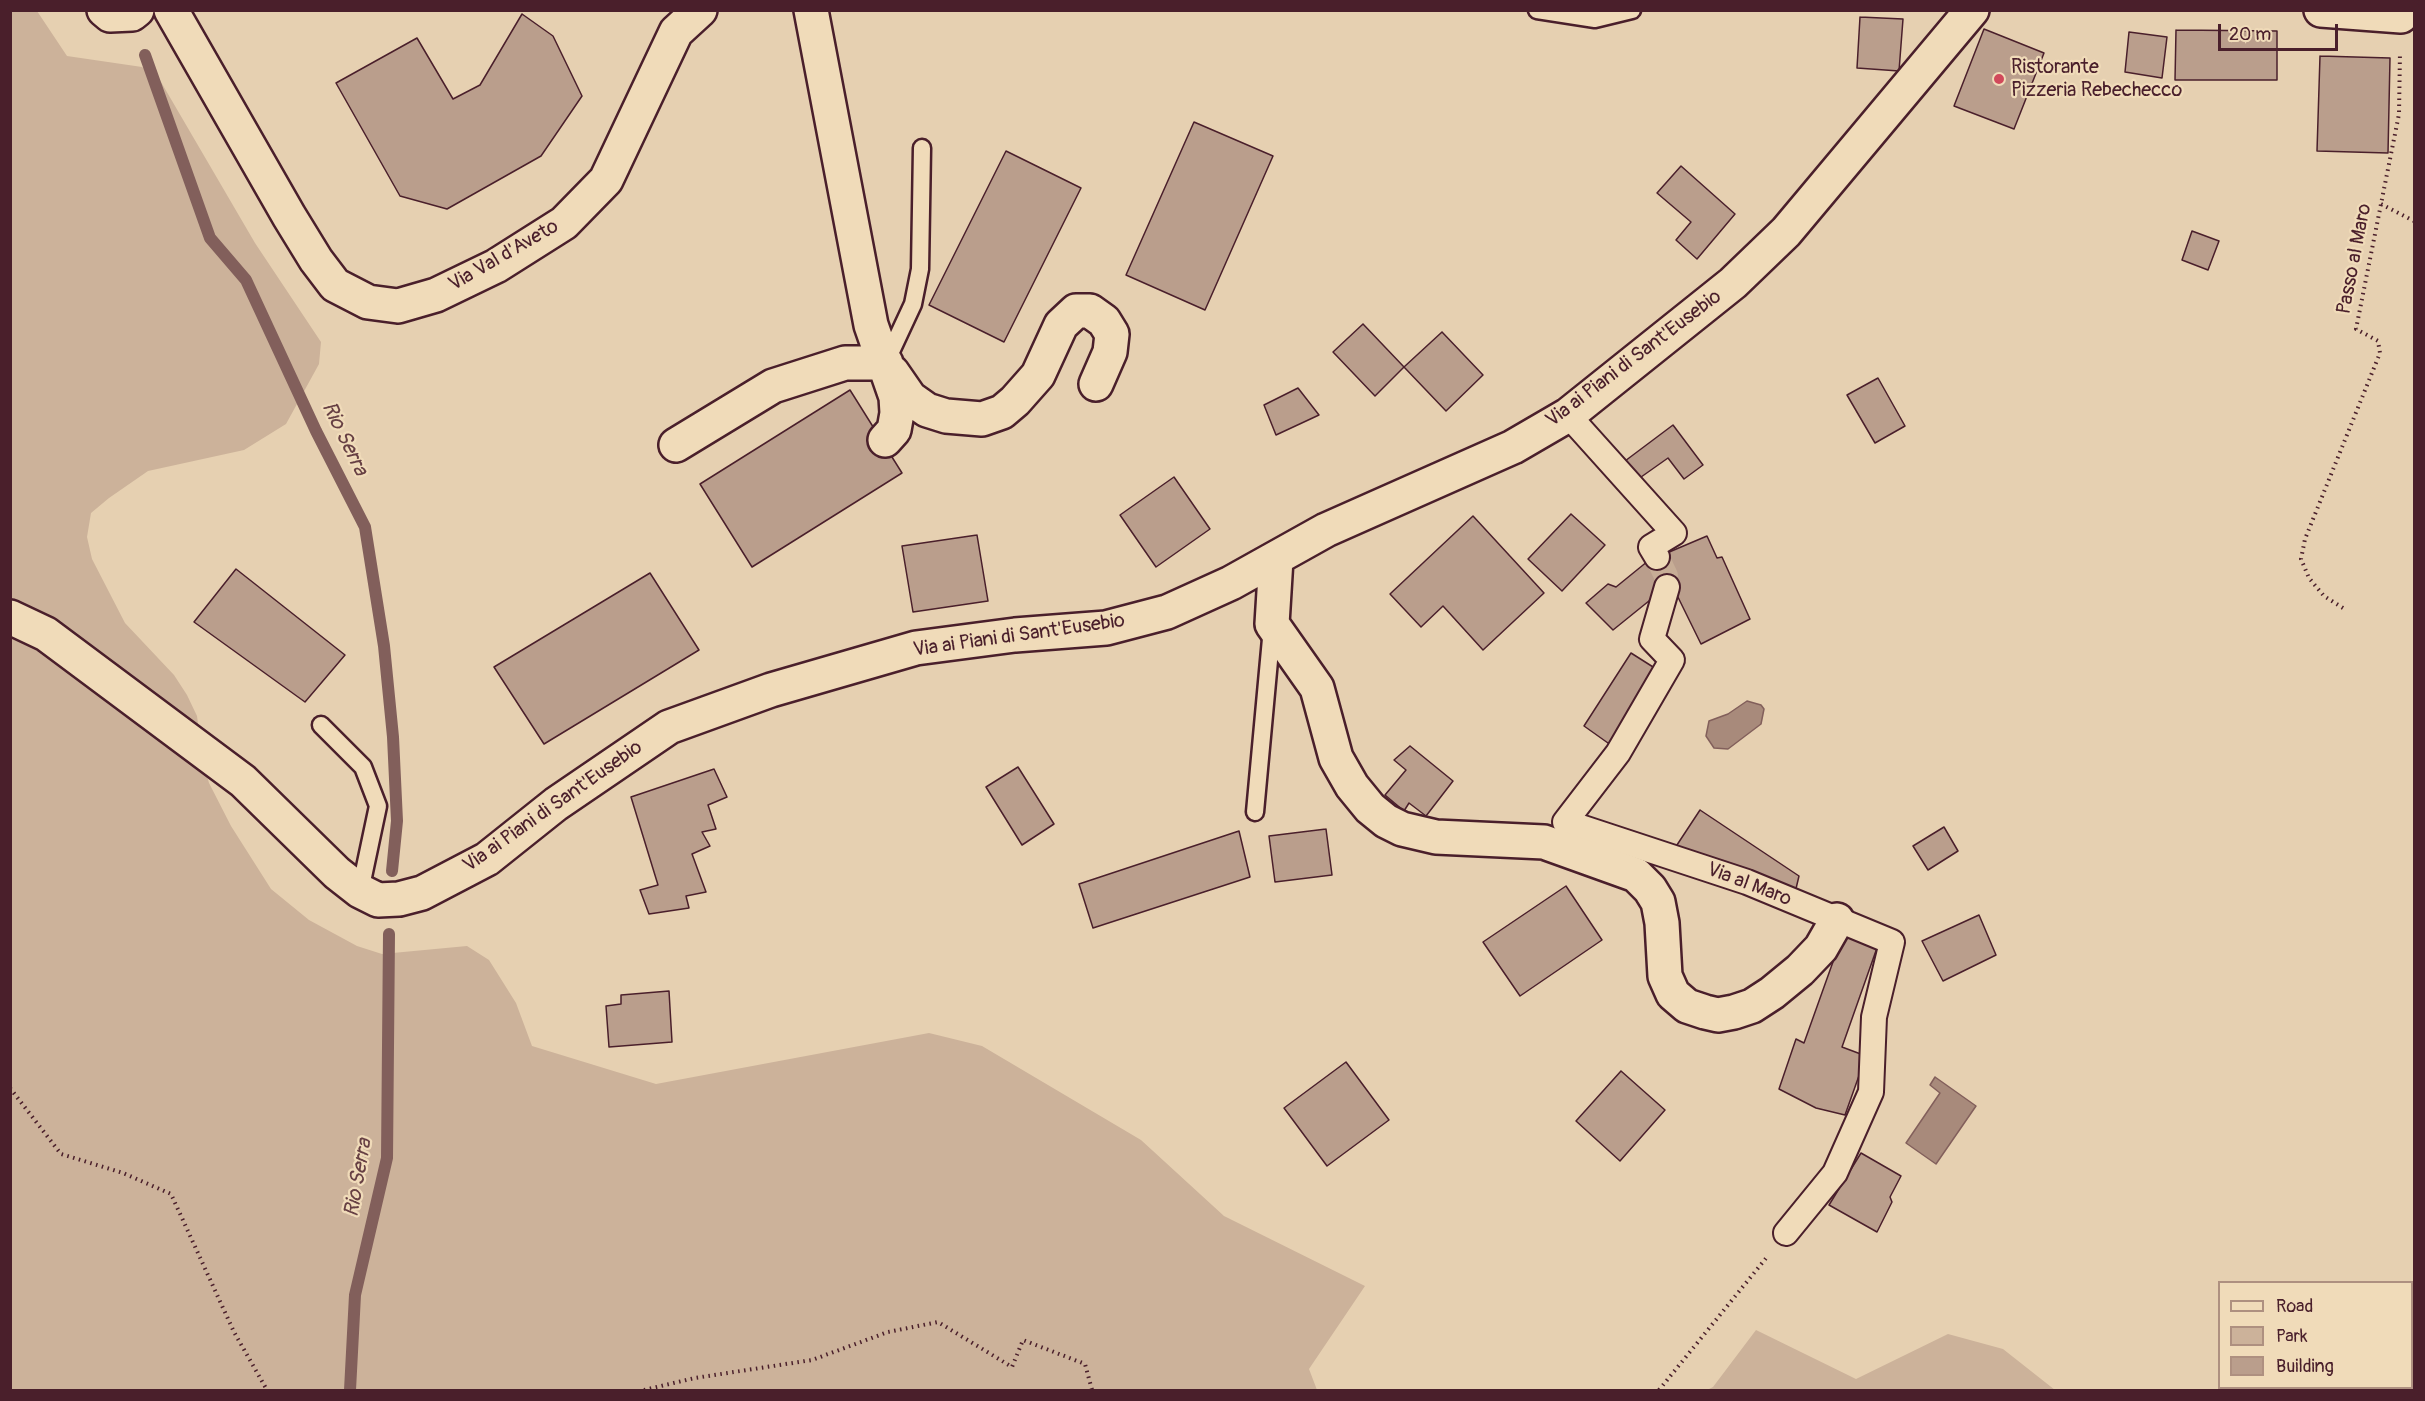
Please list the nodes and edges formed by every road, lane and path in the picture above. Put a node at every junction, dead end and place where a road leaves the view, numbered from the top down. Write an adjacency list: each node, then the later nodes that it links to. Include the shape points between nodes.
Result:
1 (104, 10): 2 (street, via 110,15 132,14)
2 (137, 10)
3 (171, 10): 4 (street, Via Val d'Aveto, via 289,216 335,285 368,302 398,306 436,295 496,266 564,224 606,180 676,32)
4 (700, 10)
5 (811, 10): 14 (street, via 871,325)
6 (1537, 10): 7 (lane, via 1595,19)
7 (1632, 10)
8 (1972, 10): 16 (street, Via ai Piani di Sant'Eusebio, via 1786,232 1733,283)
9 (2321, 10): 10 (street)
10 (2408, 16): 12 (path, Passo al Maro, via 2399,114)
11 (922, 148): 14 (lane, via 920,269 913,304)
12 (2381, 204): 13 (path); 22 (path, Passo al Maro, via 2356,329 2378,340 2380,353 2301,559 2309,578 2324,596)
13 (2415, 221)
14 (886, 363): 15 (street, via 910,398 927,410 981,419 1002,412 1015,401 1038,375 1061,325 1076,311 1090,311 1104,321 1112,334 1110,352); 17 (street, via 897,413 894,430); 18 (street, via 845,363 773,386)
15 (1096, 384)
16 (1568, 415): 19 (street, via 1674,533 1651,547); 20 (street, Via ai Piani di Sant'Eusebio, via 1513,447 1337,526)
17 (885, 440)
18 (676, 445)
19 (1657, 557)
20 (1276, 559): 24 (street); 27 (street, Via ai Piani di Sant'Eusebio, via 1167,612 1107,628 916,648 729,705 669,727 556,804 487,859 422,893 378,900)
21 (1667, 587): 28 (street, Via al Maro, via 1652,639 1672,660 1618,753 1565,822 1747,882)
22 (2343, 608)
23 (10, 617): 27 (street, Via ai Piani di Sant'Eusebio, via 46,634 243,781)
24 (1272, 624): 26 (lane); 28 (street, via 1317,688 1336,758 1370,808 1402,829 1436,837 1544,842 1636,875 1658,902 1665,976 1673,994 1687,1006 1718,1015 1752,1006 1800,970 1821,948)
25 (321, 725): 27 (lane, via 363,767 378,806)
26 (1255, 812)
27 (360, 891)
28 (1837, 921): 30 (street, Via al Maro, via 1892,942 1874,1017 1871,1092 1835,1173)
29 (10, 1088): 31 (path, via 61,1154 123,1173 171,1194 234,1332)
30 (1786, 1233): 34 (path)
31 (267, 1390)
32 (644, 1390): 33 (path, via 812,1360 888,1332 938,1322 1012,1367 1023,1340 1085,1364)
33 (1092, 1390)
34 (1659, 1390)

